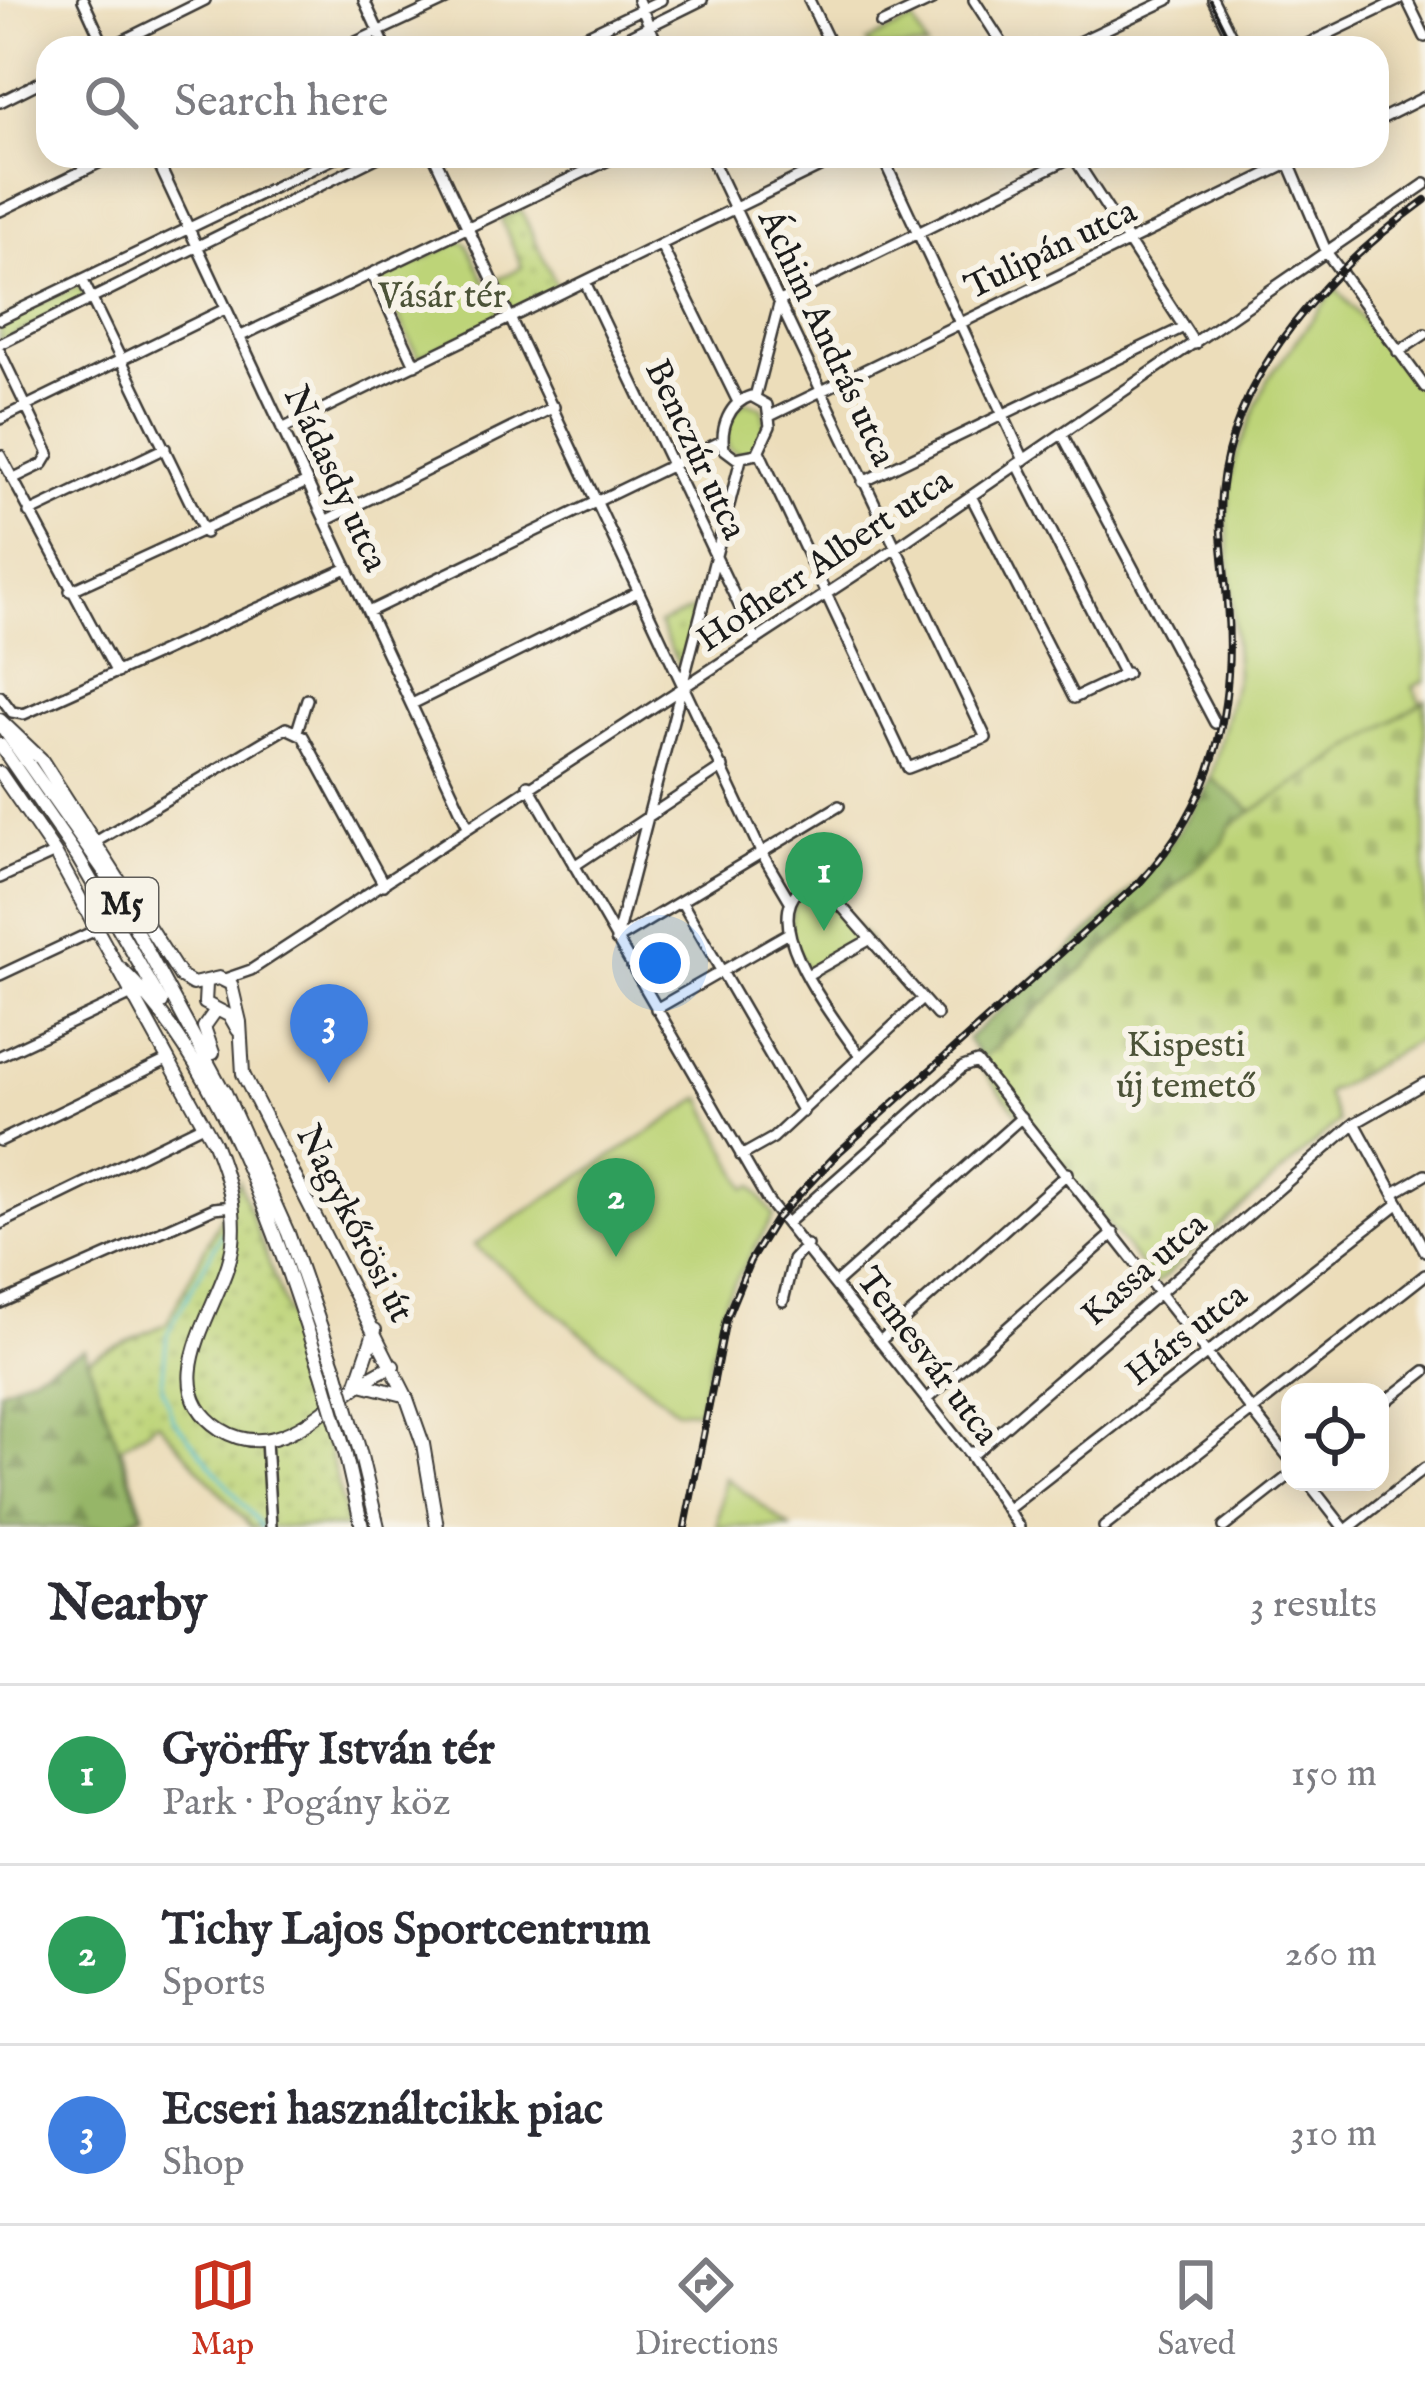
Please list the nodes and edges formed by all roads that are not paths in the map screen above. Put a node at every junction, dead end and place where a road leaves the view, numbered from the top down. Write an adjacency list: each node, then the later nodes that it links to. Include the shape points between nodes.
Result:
1 (82, 0): 19 (street)
2 (163, 0): 15 (street)
3 (205, 0): 15 (street)
4 (364, 0): 18 (street)
5 (446, 0): 18 (street)
6 (661, 0): 14 (street)
7 (703, 0): 17 (street)
8 (809, 0): 26 (street)
9 (932, 0): 16 (street)
10 (974, 0): 27 (street)
11 (1168, 0): 28 (street)
12 (1213, 0): 29 (street)
13 (1403, 0): 30 (street); 31 (street)
14 (640, 4): 17 (street); 23 (street)
15 (170, 16): 20 (street)
16 (881, 24)
17 (650, 27): 24 (street); 25 (street)
18 (378, 32): 21 (street); 22 (street)
19 (100, 36)
20 (130, 36)
21 (369, 36)
22 (380, 36)
23 (582, 36)
24 (631, 36)
25 (654, 36)
26 (826, 36)
27 (997, 36)
28 (1092, 36)
29 (1231, 36)
30 (1325, 36)
31 (1425, 37)
32 (36, 84): 34 (street)
33 (1425, 97): 35 (street)
34 (0, 102)
35 (1389, 115)
36 (88, 168): 51 (street)
37 (161, 168): 52 (street, Nádasdy utca)
38 (314, 168): 52 (street)
39 (356, 168): 57 (street)
40 (440, 168): 53 (street)
41 (593, 168): 53 (street)
42 (716, 168): 50 (street, Áchim András utca)
43 (818, 168): 50 (street)
44 (888, 168): 54 (street)
45 (1050, 168): 54 (street)
46 (1082, 168): 55 (street)
47 (1267, 168): 55 (street, Tulipán utca)
48 (1290, 168): 58 (street)
49 (1425, 184): 58 (street, Hofherr Albert utca)
50 (735, 209): 56 (street); 63 (street, Áchim András utca)
51 (0, 211)
52 (189, 229): 57 (street, Nádasdy utca); 60 (street)
53 (470, 229): 59 (street); 66 (street)
54 (919, 232): 63 (street); 67 (street)
55 (1129, 242): 67 (street, Tulipán utca); 68 (street)
56 (661, 244): 61 (street); 79 (street)
57 (196, 247): 62 (street); 64 (street, Nádasdy utca)
58 (1328, 253): 71 (street, Hofherr Albert utca); 73 (street)
59 (373, 275): 70 (street); 75 (street)
60 (83, 281): 62 (street); 65 (street)
61 (585, 282): 66 (street); 93 (street, Benczúr utca)
62 (91, 299): 72 (street); 74 (street)
63 (780, 301): 77 (street, Áchim András utca); 78 (street)
64 (225, 309): 70 (street, Nádasdy utca); 74 (street)
65 (0, 319)
66 (511, 319): 75 (street); 80 (street)
67 (961, 324): 77 (street, Tulipán utca); 82 (street)
68 (1184, 327): 71 (street); 82 (street)
69 (1425, 334): 73 (street)
70 (239, 338): 85 (street, Nádasdy utca)
71 (1195, 344): 86 (street, Hofherr Albert utca)
72 (0, 348): 81 (street)
73 (1399, 352): 76 (street)
74 (121, 361): 81 (street); 88 (street)
75 (415, 365): 85 (street)
76 (1425, 387)
77 (820, 390): 83 (street, Tulipán utca); 96 (street, Áchim András utca)
78 (755, 398): 79 (street); 83 (street)
79 (738, 402): 87 (street)
80 (554, 406): 98 (street); 100 (street)
81 (27, 407): 84 (street); 94 (street, via 49,454)
82 (1003, 415): 92 (street); 96 (street)
83 (770, 416): 89 (street)
84 (0, 419)
85 (282, 429): 95 (street, Nádasdy utca)
86 (1062, 434): 92 (street, Hofherr Albert utca); 116 (street)
87 (722, 441): 91 (street); 93 (street)
88 (165, 448): 99 (street); 101 (street)
89 (759, 452): 91 (street); 107 (street)
90 (1, 458): 94 (street)
91 (741, 459): 103 (street)
92 (1021, 462): 97 (street, Hofherr Albert utca); 97 (street, via 1125,674 1074,698)
93 (671, 464): 98 (street); 103 (street, Benczúr utca)
94 (12, 479): 99 (street)
95 (307, 482): 100 (street, Nádasdy utca); 101 (street)
96 (863, 482): 102 (street, Áchim András utca)
97 (971, 496): 102 (street, Hofherr Albert utca)
98 (596, 500): 106 (street); 108 (street)
99 (29, 513): 105 (street)
100 (325, 521): 104 (street, Nádasdy utca)
101 (205, 533): 105 (street)
102 (895, 548): 107 (street, Hofherr Albert utca); 107 (street, Áchim András utca, via 986,738 908,768)
103 (716, 557): 109 (street, Benczúr utca); 111 (street)
104 (347, 568): 108 (street, Nádasdy utca); 110 (street)
105 (70, 591): 110 (street)
106 (638, 592): 111 (street); 114 (street)
107 (825, 595): 109 (street, Hofherr Albert utca)
108 (368, 612): 114 (street, Nádasdy utca)
109 (755, 641): 111 (street, Hofherr Albert utca)
110 (117, 673): 112 (street, via 21,714)
111 (683, 688): 119 (street); 121 (street, Hofherr Albert utca); 123 (street)
112 (0, 696)
113 (307, 699): 117 (street)
114 (412, 704): 124 (street, Nádasdy utca)
115 (0, 722): 125 (main road, via 40,759); 156 (main road, M5, via 104,872)
116 (1215, 723)
117 (298, 731): 125 (street, via 278,729); 130 (street)
118 (0, 745): 150 (main road, M5, via 78,858)
119 (723, 767): 123 (street); 126 (street)
120 (2, 778): 127 (main road)
121 (528, 785): 124 (street, Hofherr Albert utca); 128 (street, Temesvár utca)
122 (839, 806): 126 (street)
123 (650, 816): 128 (street); 135 (street)
124 (467, 824): 130 (street, Hofherr Albert utca)
125 (97, 841): 143 (main road, via 182,977)
126 (761, 852): 131 (street); 132 (street)
127 (55, 853): 129 (street); 133 (main road)
128 (574, 866): 135 (street, Temesvár utca)
129 (0, 878)
130 (384, 885): 138 (street, Hofherr Albert utca)
131 (681, 901): 135 (street); 139 (street)
132 (790, 901): 134 (street); 136 (street, via 803,888 826,893)
133 (96, 930): 137 (main road); 141 (street)
134 (787, 934): 139 (street); 140 (street)
135 (616, 940): 147 (street, Temesvár utca)
136 (869, 940): 140 (street); 146 (street)
137 (112, 960): 144 (main road); 150 (main road)
138 (249, 972): 142 (street, Hofherr Albert utca); 145 (street, Hofherr Albert utca)
139 (721, 972): 147 (street); 157 (street)
140 (809, 974): 152 (street)
141 (0, 975)
142 (225, 979): 143 (main road); 145 (main road, Nagykőrösi út)
143 (206, 984): 148 (main road, Nagykőrösi út, via 205,1003)
144 (130, 994): 153 (street); 154 (main road)
145 (234, 994): 148 (main road); 151 (main road, Nagykőrösi út)
146 (922, 1000): 149 (street); 152 (street)
147 (656, 1009): 162 (street, Temesvár utca)
148 (217, 1010): 151 (main road, Nagykőrösi út, via 234,1021); 156 (main road, via 205,1031)
149 (937, 1015)
150 (174, 1026): 182 (main road, M5, via 259,1199)
151 (240, 1041): 177 (main road, Nagykőrösi út, via 246,1082)
152 (859, 1055): 157 (street)
153 (0, 1056)
154 (167, 1060): 160 (main road); 161 (street)
155 (1425, 1083): 159 (street, Kassa utca)
156 (226, 1096): 182 (main road, M5, via 289,1233)
157 (802, 1112): 162 (street)
158 (1022, 1117): 163 (street); 167 (street, via 974,1061); 173 (street)
159 (1355, 1123): 165 (street); 174 (street, Kassa utca)
160 (203, 1125): 166 (main road); 168 (street)
161 (0, 1141)
162 (741, 1156): 167 (street, Temesvár utca)
163 (1068, 1173): 169 (street); 178 (street)
164 (1425, 1175): 165 (street, Hárs utca)
165 (1396, 1198): 171 (street); 179 (street, Hárs utca)
166 (233, 1206): 176 (street); 188 (main road, via 230,1263 195,1345 190,1378 210,1421 236,1437)
167 (788, 1222): 170 (street, Temesvár utca)
168 (0, 1224)
169 (1114, 1233): 174 (street); 186 (street)
170 (807, 1245): 173 (street, Temesvár utca); 175 (street, via 793,1260)
171 (1425, 1251)
172 (1425, 1275): 187 (street)
173 (836, 1283): 178 (street, Temesvár utca)
174 (1159, 1293): 179 (street); 191 (street, Kassa utca)
175 (783, 1301)
176 (0, 1303)
177 (375, 1330): 180 (main road, Nagykőrösi út); 183 (main road)
178 (880, 1341): 186 (street, Temesvár utca)
179 (1207, 1353): 187 (street); 195 (street, Hárs utca)
180 (392, 1366): 183 (main road, Nagykőrösi út); 184 (main road, Nagykőrösi út)
181 (1425, 1371): 185 (street)
182 (330, 1375): 190 (main road, M5, bridge)
183 (356, 1384): 184 (main road); 188 (main road, Nagykőrösi út)
184 (406, 1396): 199 (main road, Nagykőrösi út)
185 (1389, 1399)
186 (926, 1400): 191 (street, Temesvár utca)
187 (1252, 1411): 189 (street); 201 (street)
188 (266, 1440): 196 (street)
189 (1281, 1448)
190 (352, 1452): 197 (main road, M5); 198 (main road, M5)
191 (968, 1452): 195 (street, Temesvár utca)
192 (1425, 1468): 203 (street)
193 (1281, 1482): 202 (street)
194 (1316, 1491): 203 (street)
195 (1008, 1510): 200 (street, Temesvár utca)
196 (271, 1527)
197 (362, 1527)
198 (378, 1527)
199 (437, 1527)
200 (1018, 1527)
201 (1104, 1527)
202 (1224, 1527)
203 (1347, 1527)

